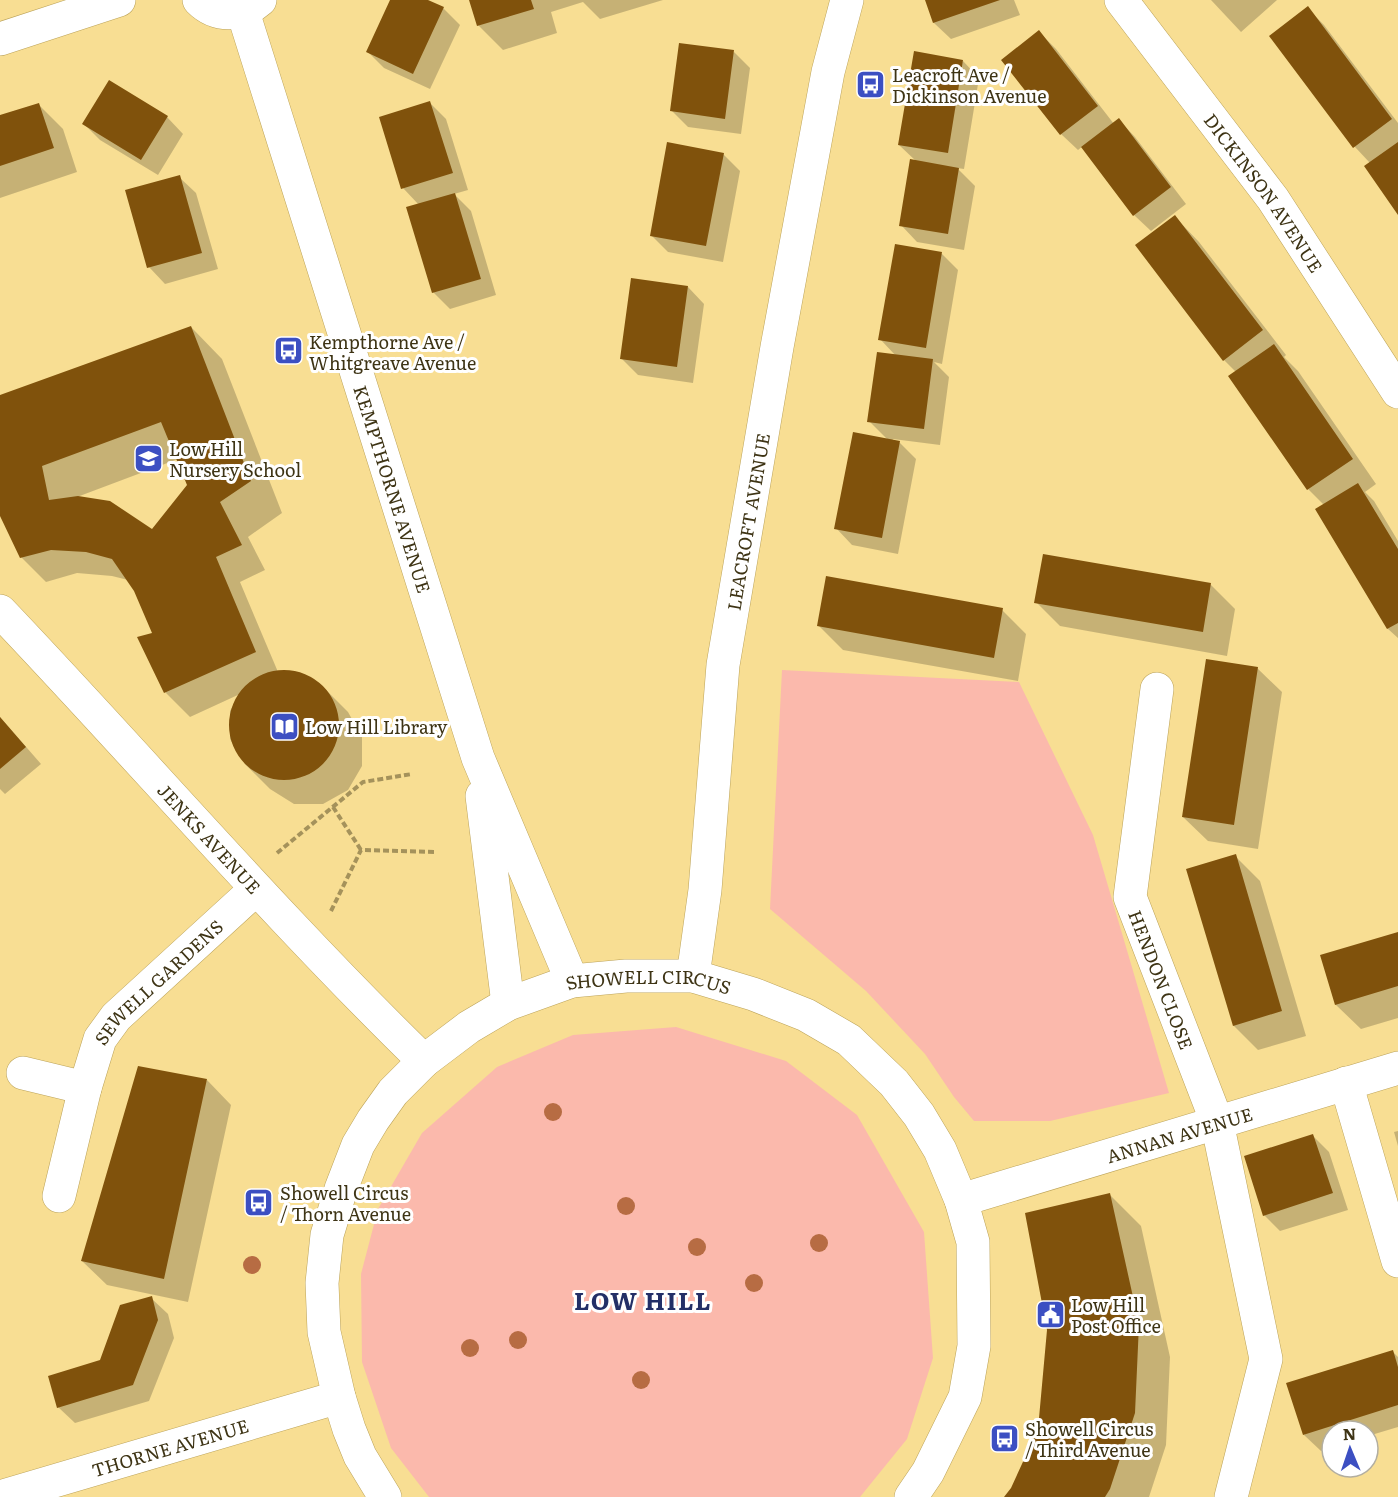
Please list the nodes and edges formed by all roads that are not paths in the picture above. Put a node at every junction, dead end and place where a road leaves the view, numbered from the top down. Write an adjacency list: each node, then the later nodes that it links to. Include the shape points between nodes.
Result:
1 (119, 0): 7 (street)
2 (200, 0): 6 (street, via 215,11)
3 (829, 0): 8 (street, LEACROFT AVENUE)
4 (847, 0): 8 (street, LEACROFT AVENUE)
5 (1121, 0): 9 (street, DICKINSON AVENUE, via 1273,199)
6 (251, 6): 12 (street, KEMPTHORNE AVENUE)
7 (0, 39)
8 (828, 72): 14 (street, LEACROFT AVENUE, via 723,665 705,890)
9 (1398, 392)
10 (0, 611): 13 (street, JENKS AVENUE)
11 (1157, 689): 22 (street, HENDON CLOSE, via 1130,897)
12 (478, 758): 15 (street, KEMPTHORNE AVENUE); 16 (street, KEMPTHORNE AVENUE)
13 (256, 889): 17 (street, JENKS AVENUE); 21 (street, SEWELL GARDENS, via 116,1017 100,1039)
14 (693, 976): 15 (street, SHOWELL CIRCUS); 24 (street, SHOWELL CIRCUS, via 806,1015 849,1040 920,1114)
15 (572, 981): 16 (street, SHOWELL CIRCUS)
16 (508, 1004): 17 (street, SHOWELL CIRCUS)
17 (424, 1061): 26 (street, SHOWELL CIRCUS, via 393,1092 358,1145 327,1235 322,1282 324,1332)
18 (1398, 1068): 20 (street, ANNAN AVENUE)
19 (23, 1073): 21 (street)
20 (1346, 1083): 22 (street, ANNAN AVENUE); 25 (street)
21 (85, 1088): 23 (street, SEWELL GARDENS)
22 (1217, 1122): 24 (street, ANNAN AVENUE); 30 (street, HENDON CLOSE, via 1266,1359)
23 (59, 1196)
24 (961, 1200): 29 (street, SHOWELL CIRCUS, via 973,1242 972,1356 965,1397)
25 (1398, 1261)
26 (339, 1397): 27 (street, THORNE AVENUE); 28 (street, SHOWELL CIRCUS, via 360,1456)
27 (0, 1497)
28 (385, 1497)
29 (911, 1497)
30 (1231, 1497)

